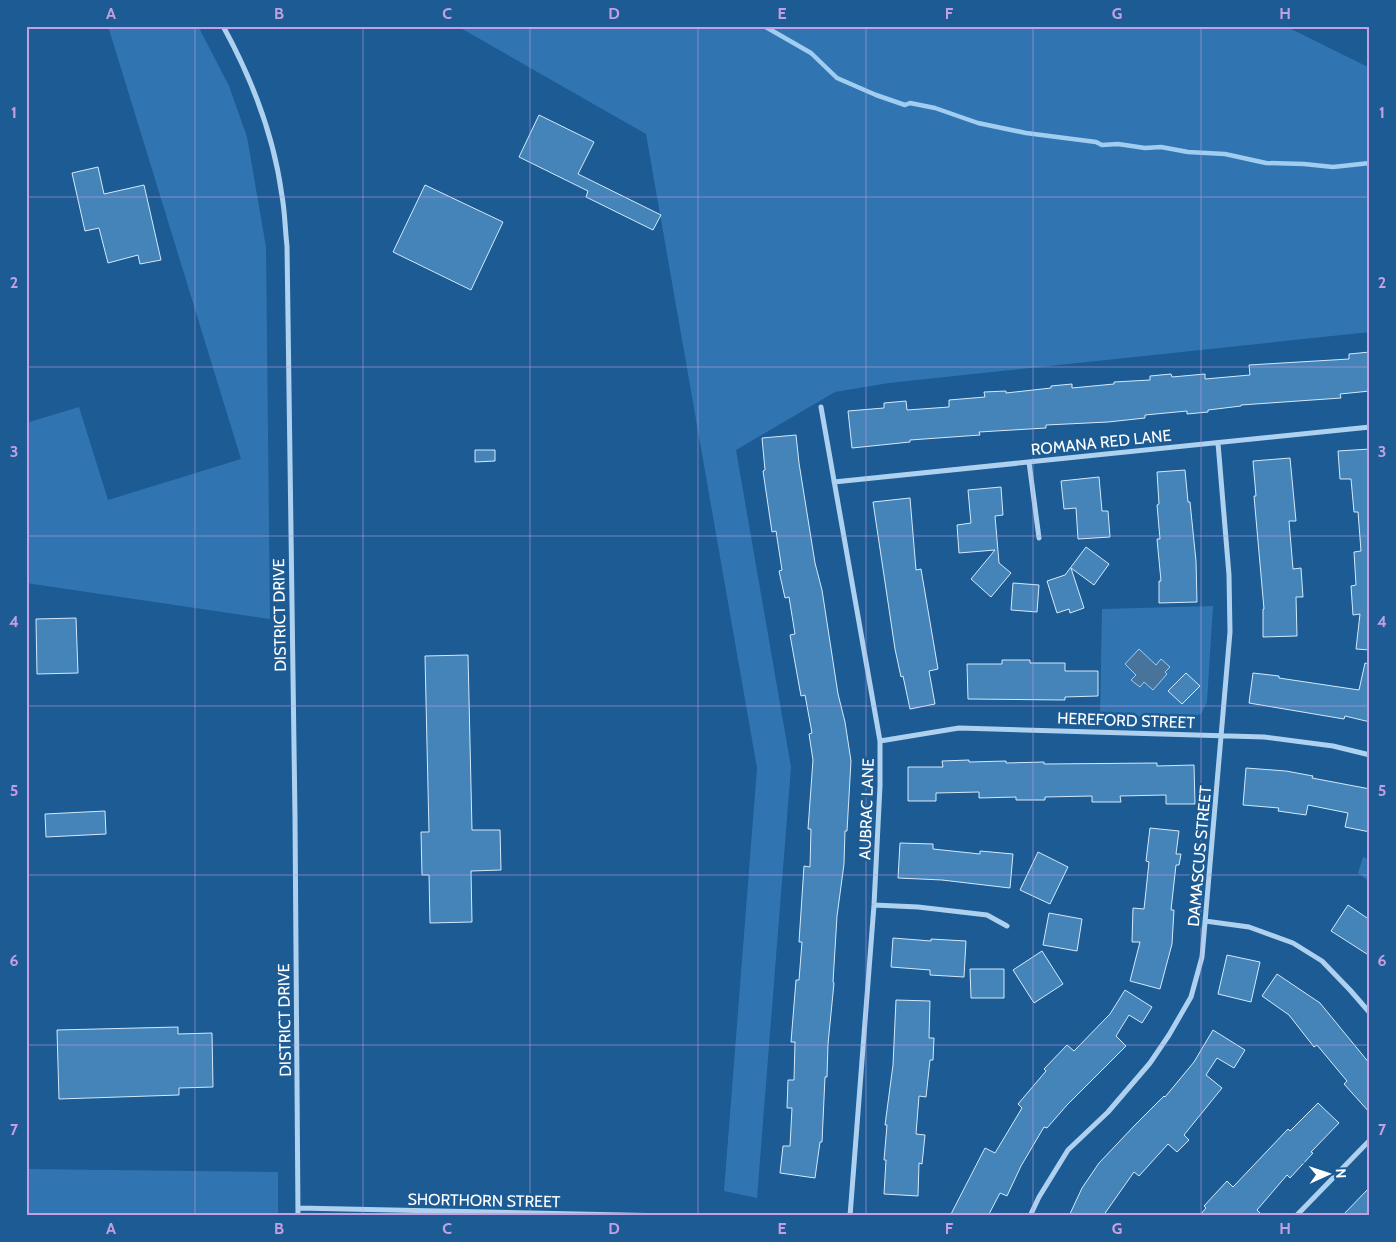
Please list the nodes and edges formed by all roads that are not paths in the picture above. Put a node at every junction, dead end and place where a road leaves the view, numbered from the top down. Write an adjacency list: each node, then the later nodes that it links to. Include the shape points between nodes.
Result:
1 (223, 26): 16 (street, DISTRICT DRIVE, via 249,78 269,133 282,197 287,246)
2 (821, 406): 6 (street, AUBRAC LANE)
3 (1370, 427): 4 (street, ROMANA RED LANE)
4 (1218, 443): 5 (street, ROMANA RED LANE); 8 (street, DAMASCUS STREET, via 1230,613)
5 (1029, 462): 6 (street, ROMANA RED LANE); 7 (street)
6 (834, 482): 9 (street, AUBRAC LANE)
7 (1039, 538)
8 (1222, 735): 9 (street, HEREFORD STREET, via 960,728); 10 (street, HEREFORD STREET, via 1264,736); 12 (street, DAMASCUS STREET)
9 (880, 741): 11 (street, AUBRAC LANE)
10 (1370, 755)
11 (874, 905): 13 (street, via 987,915); 20 (street, AUBRAC LANE)
12 (1206, 921): 14 (street, via 1249,927 1293,943 1322,961); 21 (street, DAMASCUS STREET, via 1202,957 1191,997 1169,1035 1108,1112 1068,1150)
13 (1007, 926)
14 (1370, 1013)
15 (1370, 1140): 22 (street)
16 (298, 1208): 17 (street, SHORTHORN STREET); 18 (street, DISTRICT DRIVE)
17 (413, 1213): 19 (street, SHORTHORN STREET)
18 (298, 1216)
19 (670, 1216)
20 (850, 1216)
21 (1030, 1216)
22 (1296, 1216)

